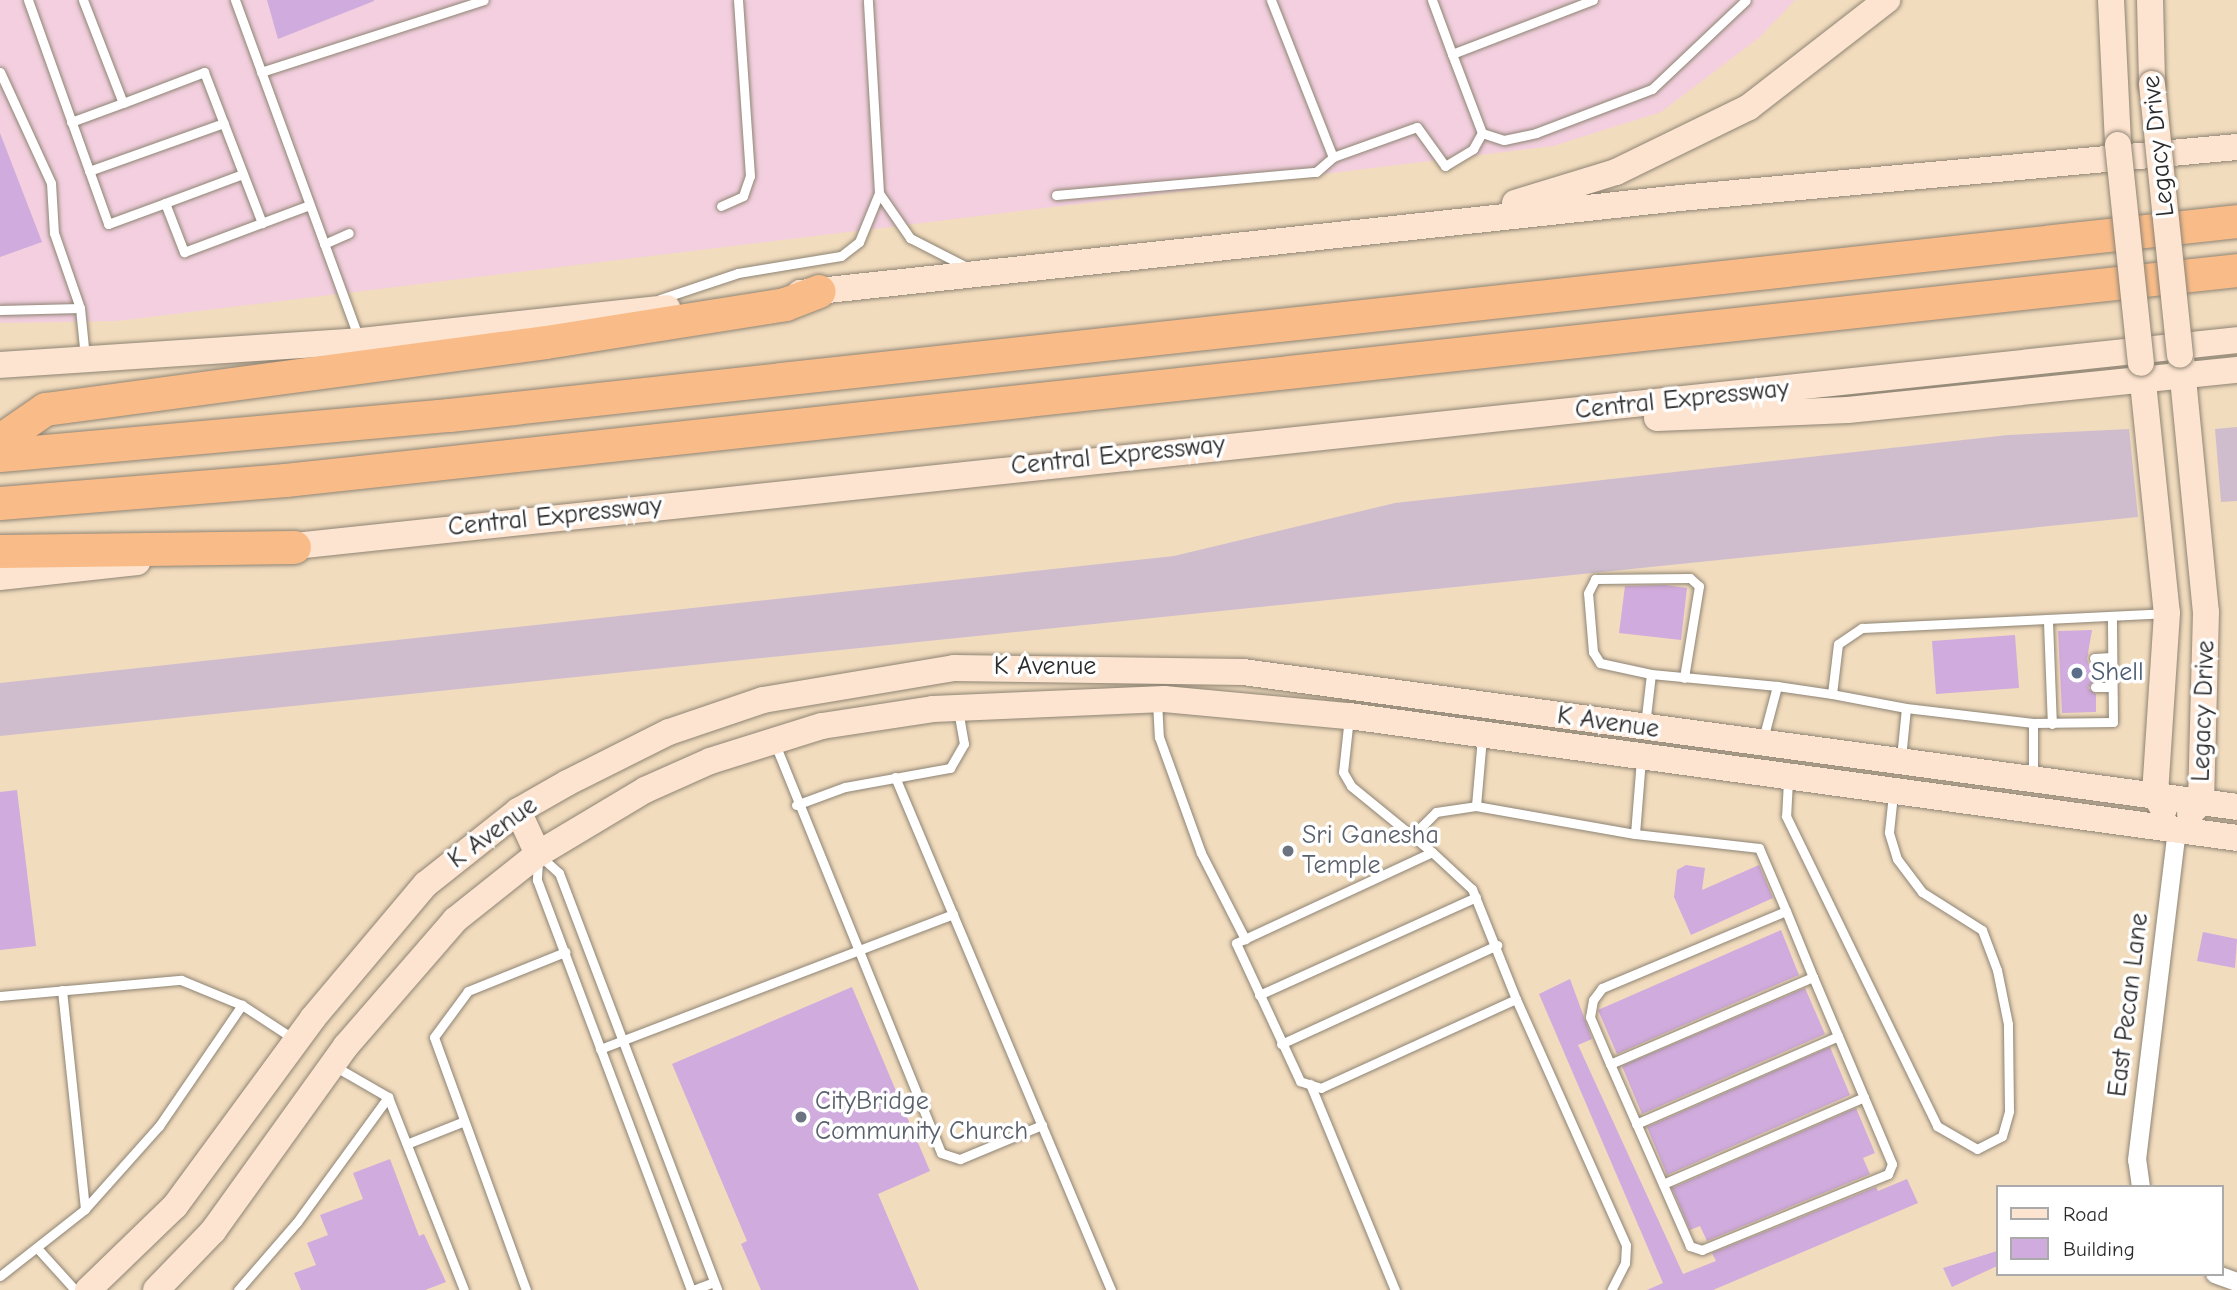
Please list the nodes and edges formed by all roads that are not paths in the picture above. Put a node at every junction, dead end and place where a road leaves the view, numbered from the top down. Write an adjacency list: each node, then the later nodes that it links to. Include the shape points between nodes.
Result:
1 (28, 0): 18 (lane)
2 (83, 0): 17 (lane)
3 (235, 0): 16 (lane)
4 (484, 0): 16 (lane)
5 (738, 0): 29 (lane, via 750,176 743,196)
6 (868, 0): 25 (lane)
7 (1271, 0): 22 (lane)
8 (1434, 0): 14 (lane)
9 (1592, 0): 14 (lane)
10 (1746, 0): 20 (lane, via 1652,89 1536,133 1504,140)
11 (1888, 0): 32 (main road, via 1770,94 1684,142 1581,184)
12 (2111, 0): 47 (main road, Legacy Drive, bridge, via 2112,87)
13 (2150, 3): 45 (main road, Legacy Drive, bridge, via 2152,84)
14 (1452, 54): 20 (lane)
15 (0, 72): 38 (lane, via 51,183 54,233)
16 (261, 72): 28 (lane)
17 (123, 103): 18 (lane); 19 (lane, via 204,72)
18 (71, 122): 23 (lane)
19 (224, 123): 23 (lane); 24 (lane)
20 (1482, 133): 22 (lane, via 1473,149 1445,166 1417,127)
21 (2237, 147): 32 (main road)
22 (1333, 157): 26 (lane, via 1316,172)
23 (89, 171): 27 (lane, via 108,223)
24 (243, 174): 27 (lane); 31 (lane)
25 (879, 193): 36 (lane, via 910,239); 40 (lane, via 867,227 841,256 738,273)
26 (1056, 195)
27 (165, 203): 31 (lane, via 184,252)
28 (310, 205): 31 (lane); 34 (lane)
29 (721, 206)
30 (2237, 221): 50 (highway, via 449,415)
31 (262, 223)
32 (1437, 224): 36 (main road)
33 (349, 233): 34 (lane)
34 (324, 244): 42 (lane)
35 (2237, 270): 51 (highway, via 298,479)
36 (982, 273): 37 (main road)
37 (819, 291): 40 (main road); 49 (highway, via 785,304 546,342 45,410)
38 (80, 308): 39 (lane); 43 (lane)
39 (0, 310)
40 (615, 313): 42 (main road)
41 (2237, 340): 48 (main road, Central Expressway)
42 (360, 341): 43 (main road)
43 (86, 362): 44 (main road)
44 (0, 365)
45 (2182, 365): 46 (main road); 47 (main road); 55 (main road, Legacy Drive)
46 (2237, 370)
47 (2142, 372): 48 (main road, via 1800,414); 56 (main road, Legacy Drive)
48 (1474, 421): 52 (main road, Central Expressway)
49 (0, 440)
50 (0, 455)
51 (0, 503)
52 (294, 547): 53 (highway); 54 (main road, Central Expressway)
53 (0, 551)
54 (0, 577)
55 (2206, 612): 56 (main road); 85 (main road, Legacy Drive)
56 (2167, 613): 57 (lane); 84 (main road, Legacy Drive)
57 (2112, 620): 58 (lane); 59 (lane)
58 (2048, 622): 66 (lane, via 1862,628 1838,644); 73 (lane, via 2056,688)
59 (2112, 657): 60 (lane); 65 (lane)
60 (2094, 658)
61 (1651, 674): 62 (lane); 62 (lane, via 1600,663 1593,652 1588,593 1595,579 1690,578 1699,586); 74 (lane)
62 (1684, 678): 63 (lane)
63 (1777, 686): 66 (lane); 77 (lane)
64 (2095, 687): 65 (lane)
65 (2112, 687): 73 (lane, via 2113,722)
66 (1832, 694): 70 (lane)
67 (1157, 699): 69 (main road, K Avenue); 71 (main road, K Avenue); 99 (lane, via 1159,737 1201,853)
68 (763, 700): 74 (main road, K Avenue, via 954,668 1138,666 1367,687); 76 (main road); 89 (main road, K Avenue, via 668,733)
69 (957, 707): 76 (main road, K Avenue); 80 (lane, via 962,758 950,768)
70 (1906, 708): 72 (lane); 79 (lane)
71 (1349, 716): 75 (main road, K Avenue); 92 (lane, via 1343,772 1351,786)
72 (2033, 723): 73 (lane); 82 (lane)
73 (2052, 724)
74 (1645, 729): 77 (main road, K Avenue); 78 (main road)
75 (1482, 735): 78 (main road, K Avenue); 87 (lane)
76 (773, 738): 86 (lane); 95 (main road, K Avenue, via 645,790)
77 (1763, 742): 79 (main road, K Avenue)
78 (1641, 759): 81 (main road, K Avenue); 91 (lane)
79 (1900, 761): 82 (main road, K Avenue); 83 (main road)
80 (895, 777): 86 (lane); 98 (lane)
81 (1788, 778): 83 (main road, K Avenue); 83 (lane, via 1786,816 1937,1126 1959,1144 1977,1149 2002,1136 2009,1111 2008,1024 1997,970 1982,930 1922,892 1897,859 1889,832)
82 (2033, 779): 84 (main road, K Avenue)
83 (1894, 792): 90 (main road, K Avenue)
84 (2155, 795): 85 (main road, K Avenue); 90 (main road, Legacy Drive)
85 (2201, 802): 88 (main road, K Avenue); 90 (main road, Legacy Drive)
86 (796, 804): 102 (lane)
87 (1476, 806): 91 (lane); 92 (lane, via 1436,813)
88 (2237, 807)
89 (519, 811): 95 (main road); 110 (main road, K Avenue, via 426,884)
90 (2177, 829): 93 (main road, K Avenue); 124 (street, East Pecan Lane, via 2137,1160)
91 (1635, 834): 97 (lane, via 1759,848)
92 (1412, 836): 94 (lane)
93 (2237, 838)
94 (1432, 852): 96 (lane); 99 (lane)
95 (538, 854): 101 (lane, via 537,880); 111 (lane, via 559,873); 115 (main road, K Avenue, via 455,920)
96 (1476, 897): 100 (lane); 105 (lane)
97 (1786, 911): 103 (lane); 114 (lane, via 1602,988 1590,1017)
98 (953, 914): 102 (lane); 121 (lane)
99 (1245, 939): 105 (lane, via 1236,943)
100 (1497, 945): 107 (lane); 112 (lane)
101 (565, 952): 113 (lane); 119 (lane, via 468,991 445,1016 434,1037)
102 (854, 952): 111 (lane); 121 (lane, via 941,1153 960,1159)
103 (1813, 977): 109 (lane); 114 (lane)
104 (62, 990): 106 (lane); 108 (lane, via 181,980); 125 (lane)
105 (1259, 995): 112 (lane)
106 (0, 996)
107 (1516, 999): 116 (lane, via 1321,1088); 140 (lane, via 1626,1245 1625,1263)
108 (242, 1005): 110 (lane); 125 (lane, via 159,1126)
109 (1838, 1036): 118 (lane); 120 (lane)
110 (296, 1040): 115 (main road); 132 (main road, K Avenue, via 175,1206)
111 (623, 1041): 113 (lane); 130 (lane)
112 (1281, 1044): 116 (lane, via 1300,1081)
113 (600, 1049): 137 (lane)
114 (1610, 1063): 120 (lane)
115 (332, 1065): 117 (lane); 133 (main road, K Avenue, via 264,1168)
116 (1310, 1084): 139 (lane)
117 (388, 1097): 122 (lane); 134 (lane, via 297,1222)
118 (1864, 1097): 123 (lane); 123 (lane, via 1892,1164 1888,1174 1702,1250 1690,1246)
119 (462, 1122): 122 (lane); 136 (lane)
120 (1636, 1124): 123 (lane)
121 (1042, 1125): 138 (lane)
122 (409, 1143): 135 (lane)
123 (1663, 1184)
124 (2141, 1185)
125 (85, 1209): 126 (lane)
126 (38, 1249): 127 (lane); 131 (lane)
127 (0, 1276)
128 (2220, 1276): 129 (street)
129 (2237, 1282)
130 (715, 1286): 137 (lane)
131 (75, 1290)
132 (88, 1290)
133 (156, 1290)
134 (238, 1290)
135 (464, 1290)
136 (526, 1290)
137 (692, 1290)
138 (1111, 1290)
139 (1395, 1290)
140 (1611, 1290)

